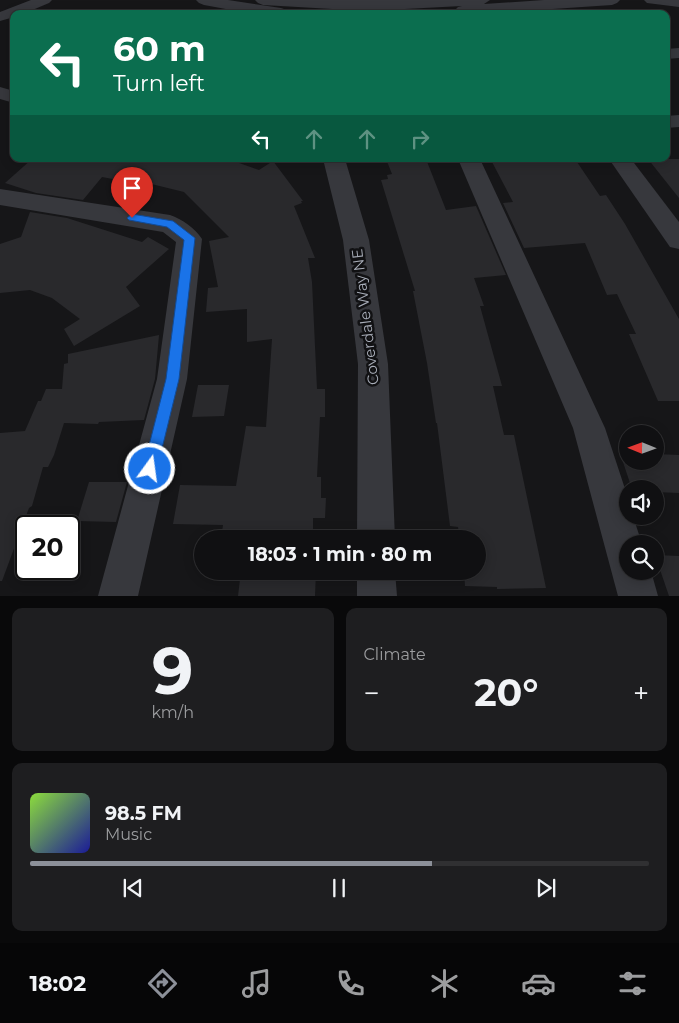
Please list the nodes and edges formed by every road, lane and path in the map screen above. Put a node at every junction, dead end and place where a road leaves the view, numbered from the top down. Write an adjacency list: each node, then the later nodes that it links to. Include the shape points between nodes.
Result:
1 (21, 0): 11 (street)
2 (44, 0): 12 (street)
3 (204, 0): 13 (street)
4 (263, 0): 9 (street)
5 (482, 0): 9 (street)
6 (612, 0): 10 (street)
7 (652, 0): 8 (street)
8 (679, 2)
9 (402, 6): 10 (street)
10 (502, 7)
11 (13, 10)
12 (23, 10)
13 (258, 10)
14 (335, 162): 19 (street, Coverdale Way NE, via 356,240 373,364)
15 (470, 162): 20 (street, via 589,428)
16 (622, 162): 18 (street)
17 (0, 197): 23 (street, via 170,224 189,238 172,379)
18 (679, 240)
19 (376, 530)
20 (620, 535)
21 (376, 580): 24 (street)
22 (634, 580): 25 (street)
23 (118, 596)
24 (377, 596)
25 (638, 596)

